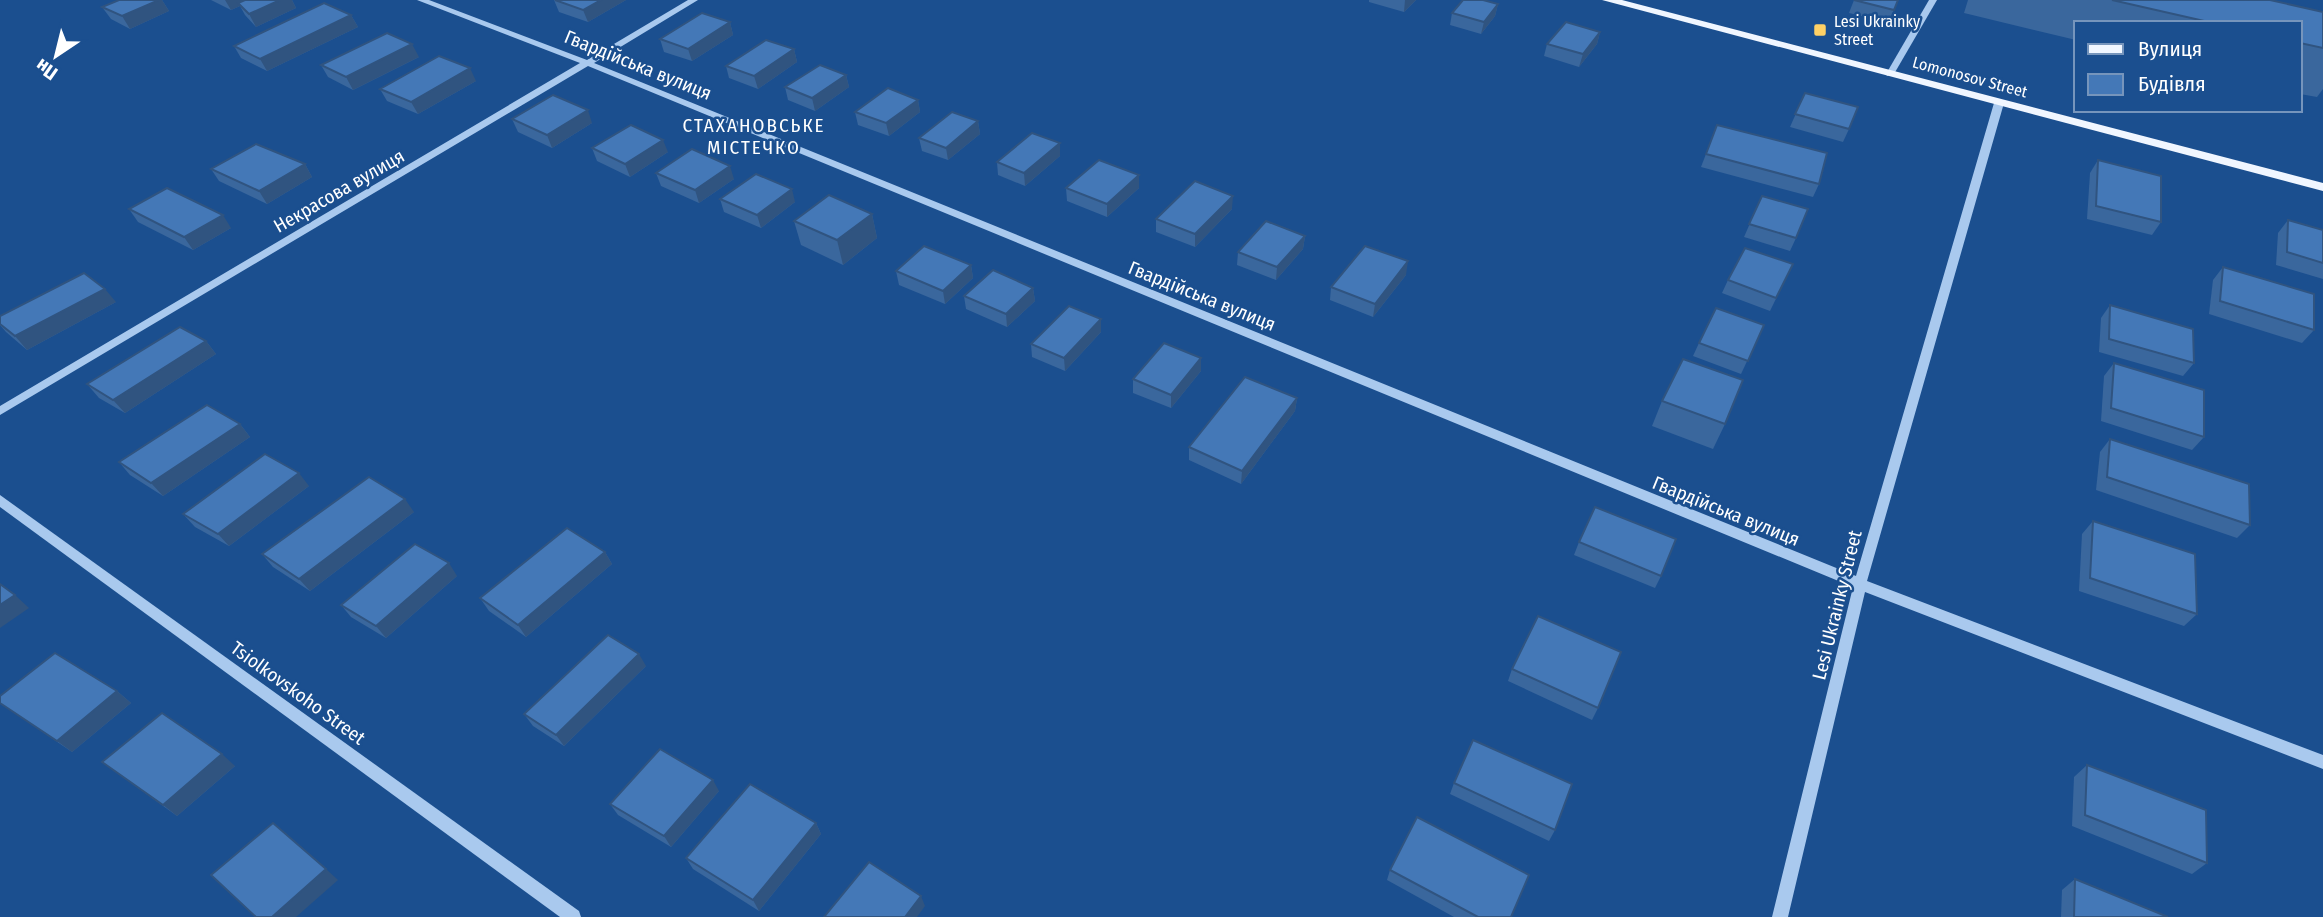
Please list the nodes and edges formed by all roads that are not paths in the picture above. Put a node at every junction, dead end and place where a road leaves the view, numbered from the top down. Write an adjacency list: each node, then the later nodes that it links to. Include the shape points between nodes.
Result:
1 (421, 0): 5 (street, Гвардійська вулиця)
2 (695, 0): 5 (street, Некрасова вулиця)
3 (1608, 0): 6 (main road, Lomonosov Street)
4 (1933, 0): 6 (street)
5 (590, 64): 9 (street, Некрасова вулиця); 11 (street, Гвардійська вулиця)
6 (1890, 74): 7 (main road, Lomonosov Street)
7 (1999, 103): 8 (main road, Lomonosov Street); 11 (street, Lesi Ukrainky Street)
8 (2323, 187)
9 (0, 411)
10 (0, 500): 13 (street, Tsiolkovskoho Street)
11 (1860, 584): 12 (street, Гвардійська вулиця); 14 (street, Lesi Ukrainky Street)
12 (2323, 762)
13 (573, 917)
14 (1780, 917)

